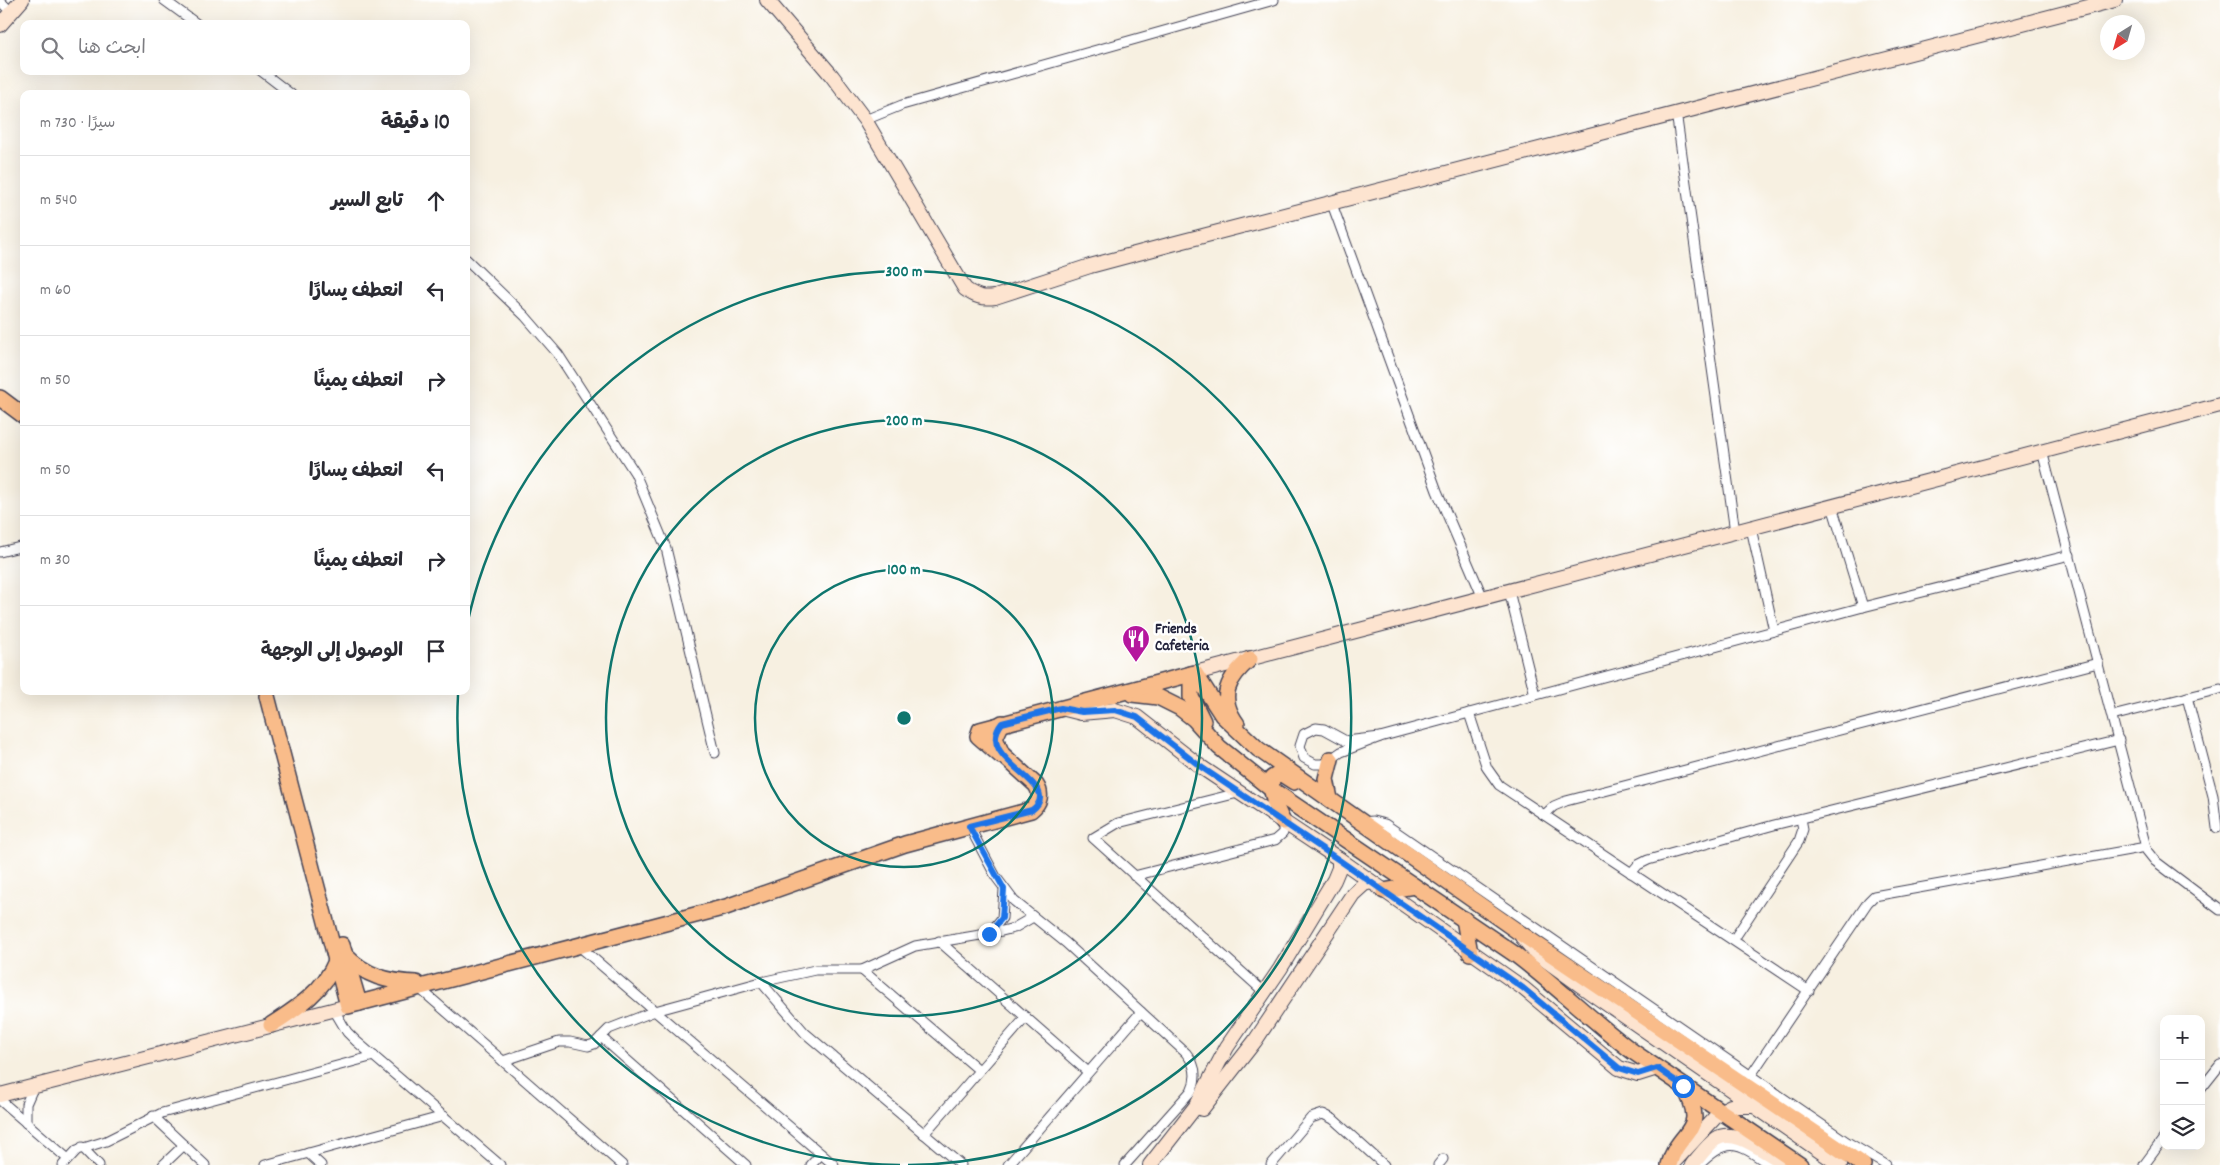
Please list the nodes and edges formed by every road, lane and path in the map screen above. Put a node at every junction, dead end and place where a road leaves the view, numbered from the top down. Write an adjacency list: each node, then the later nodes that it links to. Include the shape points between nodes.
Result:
1 (22, 0): 7 (street)
2 (164, 0): 8 (street)
3 (767, 0): 13 (street)
4 (1274, 0): 13 (street, via 902,105)
5 (2115, 0): 12 (street)
6 (0, 1): 7 (street)
7 (11, 12): 9 (street)
8 (191, 20)
9 (0, 26)
10 (266, 75): 11 (street)
11 (286, 90)
12 (1676, 112): 14 (street); 22 (street)
13 (866, 120): 14 (street, via 965,289 984,298 1090,266)
14 (1332, 204): 27 (street, via 1437,491)
15 (470, 263): 44 (street, via 525,316 558,354 636,474 666,548)
16 (0, 398): 18 (main road)
17 (2220, 405): 19 (street)
18 (20, 413)
19 (2042, 451): 20 (street); 25 (street)
20 (1832, 506): 21 (street); 28 (street)
21 (1750, 528): 22 (street); 29 (street)
22 (1735, 532): 26 (street)
23 (20, 547): 24 (street)
24 (0, 552)
25 (2070, 555): 28 (street); 31 (street)
26 (1509, 591): 27 (street); 36 (street)
27 (1483, 598): 30 (street)
28 (1863, 607): 29 (street)
29 (1774, 631): 36 (street)
30 (1250, 659): 32 (street); 48 (main road, via 1229,684 1228,707 1242,729)
31 (2098, 663): 40 (street); 53 (street, via 1566,801)
32 (1193, 673): 34 (main road); 46 (main road, via 1190,690 1194,704 1213,734); 48 (main road, via 1230,724)
33 (2220, 688): 37 (street)
34 (1118, 694): 38 (main road); 46 (main road, via 1149,696 1173,703 1188,713)
35 (266, 695): 78 (main road)
36 (1535, 695): 39 (street)
37 (2187, 697): 40 (street); 52 (street)
38 (1061, 708): 41 (main road); 50 (street, via 1082,712 1115,710 1137,717)
39 (1469, 713): 42 (street); 53 (street, via 1494,780)
40 (2112, 716): 43 (street)
41 (1002, 723): 45 (main road, via 995,738); 45 (main road, via 982,728 978,734)
42 (1380, 737): 47 (street, via 1346,749); 47 (street, via 1346,741 1320,728 1304,734 1300,746 1304,758 1315,764)
43 (2119, 740): 54 (street); 59 (street)
44 (715, 753)
45 (1006, 759): 57 (main road, via 1036,785 1039,792 1037,804 1028,811)
46 (1236, 760): 49 (main road)
47 (1331, 760): 51 (main road)
48 (1289, 770): 51 (main road)
49 (1271, 788): 51 (main road, via 1274,776 1280,773 1303,788); 55 (main road); 64 (main road)
50 (1238, 793): 55 (street); 62 (street, via 1118,823 1093,838)
51 (1324, 795): 56 (main road)
52 (2217, 808): 58 (street)
53 (1544, 815): 61 (street)
54 (1800, 819): 61 (street, via 1648,860 1638,864); 74 (street, via 1802,837)
55 (1283, 822): 60 (street); 62 (street, via 1283,833 1274,840)
56 (1362, 822): 71 (main road); 80 (street, via 1373,820 1385,824)
57 (969, 826): 65 (street); 76 (main road, via 905,844 734,904)
58 (2217, 828)
59 (2146, 847): 67 (street, via 2156,861); 83 (street, via 1874,896)
60 (1339, 860): 63 (street); 70 (street, via 1336,876)
61 (1631, 873): 74 (street)
62 (1134, 876): 84 (street)
63 (1371, 882): 66 (street); 73 (street, via 1353,894)
64 (1414, 886): 66 (main road); 69 (main road)
65 (1004, 889): 68 (street); 72 (street, via 1002,918)
66 (1384, 891): 77 (street)
67 (2220, 910)
68 (1033, 917): 72 (street, via 1008,930); 87 (street)
69 (1464, 919): 77 (main road); 94 (main road, via 1534,968 1608,1033)
70 (1306, 924): 73 (street, via 1318,914 1335,887 1339,884 1344,886 1347,892); 84 (street)
71 (1520, 933): 80 (main road); 103 (street, via 1536,953)
72 (989, 934): 75 (street)
73 (1325, 936): 112 (street, via 1240,1061)
74 (1734, 939): 83 (street)
75 (939, 941): 79 (street, via 906,949); 88 (street)
76 (579, 946): 82 (main road); 86 (street)
77 (1470, 953): 94 (street, via 1523,988 1619,1068 1638,1074)
78 (340, 958): 82 (main road, via 382,979); 85 (main road); 89 (main road, via 316,991)
79 (862, 970): 81 (street, via 815,970); 95 (street)
80 (1592, 975): 97 (street); 139 (main road)
81 (761, 982): 86 (street); 108 (street, via 805,1034)
82 (426, 986): 85 (main road); 92 (street)
83 (1809, 990): 97 (street)
84 (1264, 992): 112 (street, via 1227,1047 1196,1106)
85 (347, 1006): 89 (street); 91 (street, via 348,1032)
86 (655, 1011): 90 (street, via 609,1029); 114 (street)
87 (1141, 1012): 96 (street); 128 (street, via 1186,1053 1193,1063 1195,1080 1188,1096)
88 (1026, 1017): 95 (street); 96 (street)
89 (271, 1025): 99 (street)
90 (601, 1037): 92 (street, via 588,1046 559,1042); 123 (street)
91 (374, 1056): 105 (street); 106 (street)
92 (503, 1061): 122 (street)
93 (2220, 1065): 98 (street)
94 (1657, 1068): 100 (main road)
95 (979, 1070): 108 (street)
96 (1088, 1072): 127 (street)
97 (1751, 1075): 140 (street)
98 (2205, 1084)
99 (34, 1086): 101 (street); 107 (street, via 26,1104)
100 (1683, 1086): 104 (main road); 132 (main road, via 1693,1106 1694,1121 1690,1132 1672,1155)
101 (0, 1095)
102 (0, 1100): 107 (street)
103 (1753, 1106): 104 (street, via 1731,1106); 138 (street)
104 (1721, 1111): 132 (street); 137 (main road)
105 (153, 1116): 110 (street); 111 (street, via 106,1141)
106 (444, 1116): 113 (street); 121 (street)
107 (26, 1123): 115 (street)
108 (924, 1134): 126 (street)
109 (2160, 1143): 141 (street)
110 (184, 1145): 117 (street); 118 (street)
111 (82, 1147): 115 (street); 116 (street)
112 (1164, 1149): 129 (street)
113 (308, 1154): 119 (street); 120 (street)
114 (821, 1154): 124 (street); 125 (street)
115 (66, 1162)
116 (99, 1165)
117 (163, 1165)
118 (205, 1165)
119 (265, 1165)
120 (321, 1165)
121 (500, 1165)
122 (622, 1165)
123 (746, 1165)
124 (811, 1165)
125 (834, 1165)
126 (961, 1165)
127 (1008, 1165)
128 (1125, 1165)
129 (1150, 1165)
130 (1271, 1165): 131 (street, via 1311,1118 1322,1114 1333,1119)
131 (1384, 1165)
132 (1670, 1165)
133 (1692, 1165): 136 (street, via 1712,1142 1722,1136 1745,1140)
134 (1699, 1165): 135 (street, via 1720,1147 1732,1144 1743,1147)
135 (1770, 1165)
136 (1789, 1165)
137 (1800, 1165)
138 (1840, 1165)
139 (1863, 1165)
140 (1886, 1165)
141 (2144, 1165)

